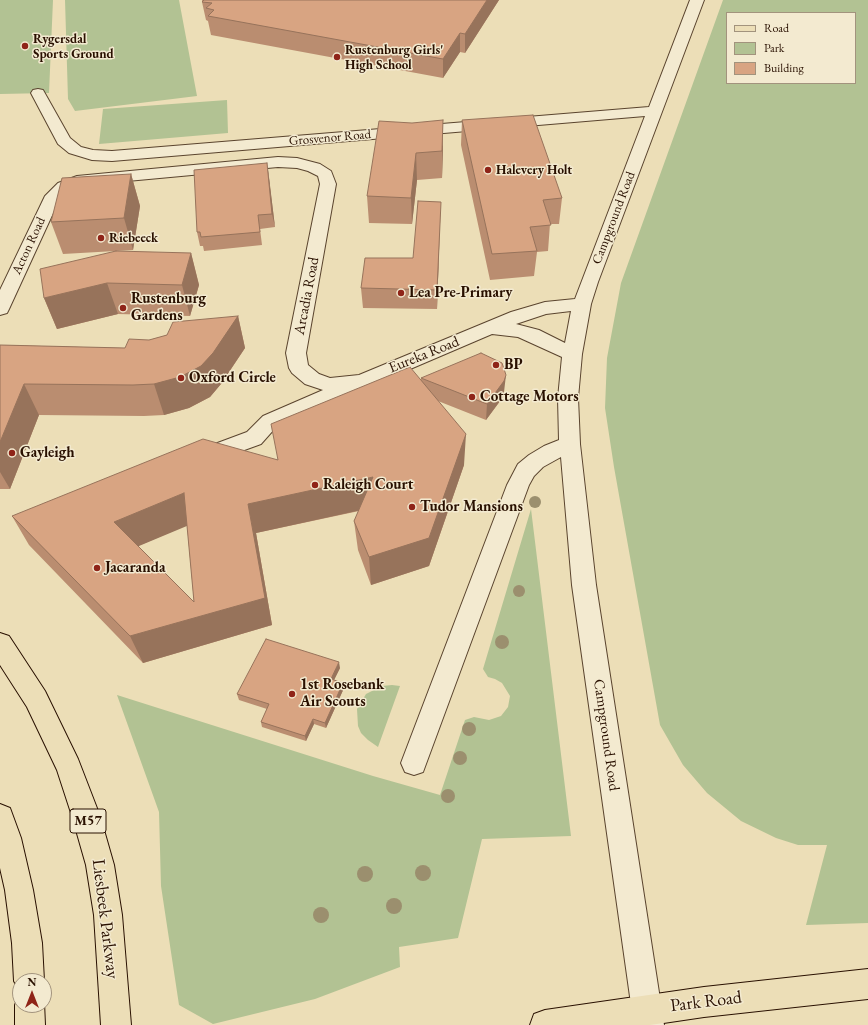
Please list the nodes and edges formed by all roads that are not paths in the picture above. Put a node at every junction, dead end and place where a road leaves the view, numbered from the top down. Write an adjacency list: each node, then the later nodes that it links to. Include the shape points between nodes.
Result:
1 (698, 0): 3 (street, Campground Road)
2 (38, 93): 3 (street, Grosvenor Road, via 64,141 75,150 112,156)
3 (655, 112): 6 (street, Campground Road)
4 (314, 167): 5 (street, Grosvenor Road, via 278,162 77,181); 10 (street, Arcadia Road, via 325,174 328,184 296,353 299,368 312,379 329,385)
5 (64, 186): 7 (street, Acton Road, via 52,196)
6 (582, 304): 8 (street, Eureka Road, via 545,308); 9 (street, Campground Road)
7 (0, 309)
8 (491, 328): 9 (street, via 520,331); 10 (street, Eureka Road)
9 (572, 354): 11 (street, Campground Road, via 568,398)
10 (358, 382): 12 (street, Eureka Road, via 270,421 254,438)
11 (570, 444): 14 (street, via 536,461 526,470 518,485); 19 (street, Campground Road, via 584,585)
12 (188, 462)
13 (0, 644): 21 (main road, Liesbeek Parkway / M57, via 36,699 69,768 86,816 100,865 108,915)
14 (414, 763)
15 (0, 817): 16 (main road, via 19,890)
16 (29, 973)
17 (868, 984): 19 (main road, Park Road, via 794,991)
18 (30, 1013): 20 (main road)
19 (648, 1017): 22 (main road, Park Road)
20 (30, 1025)
21 (116, 1025)
22 (545, 1025)

